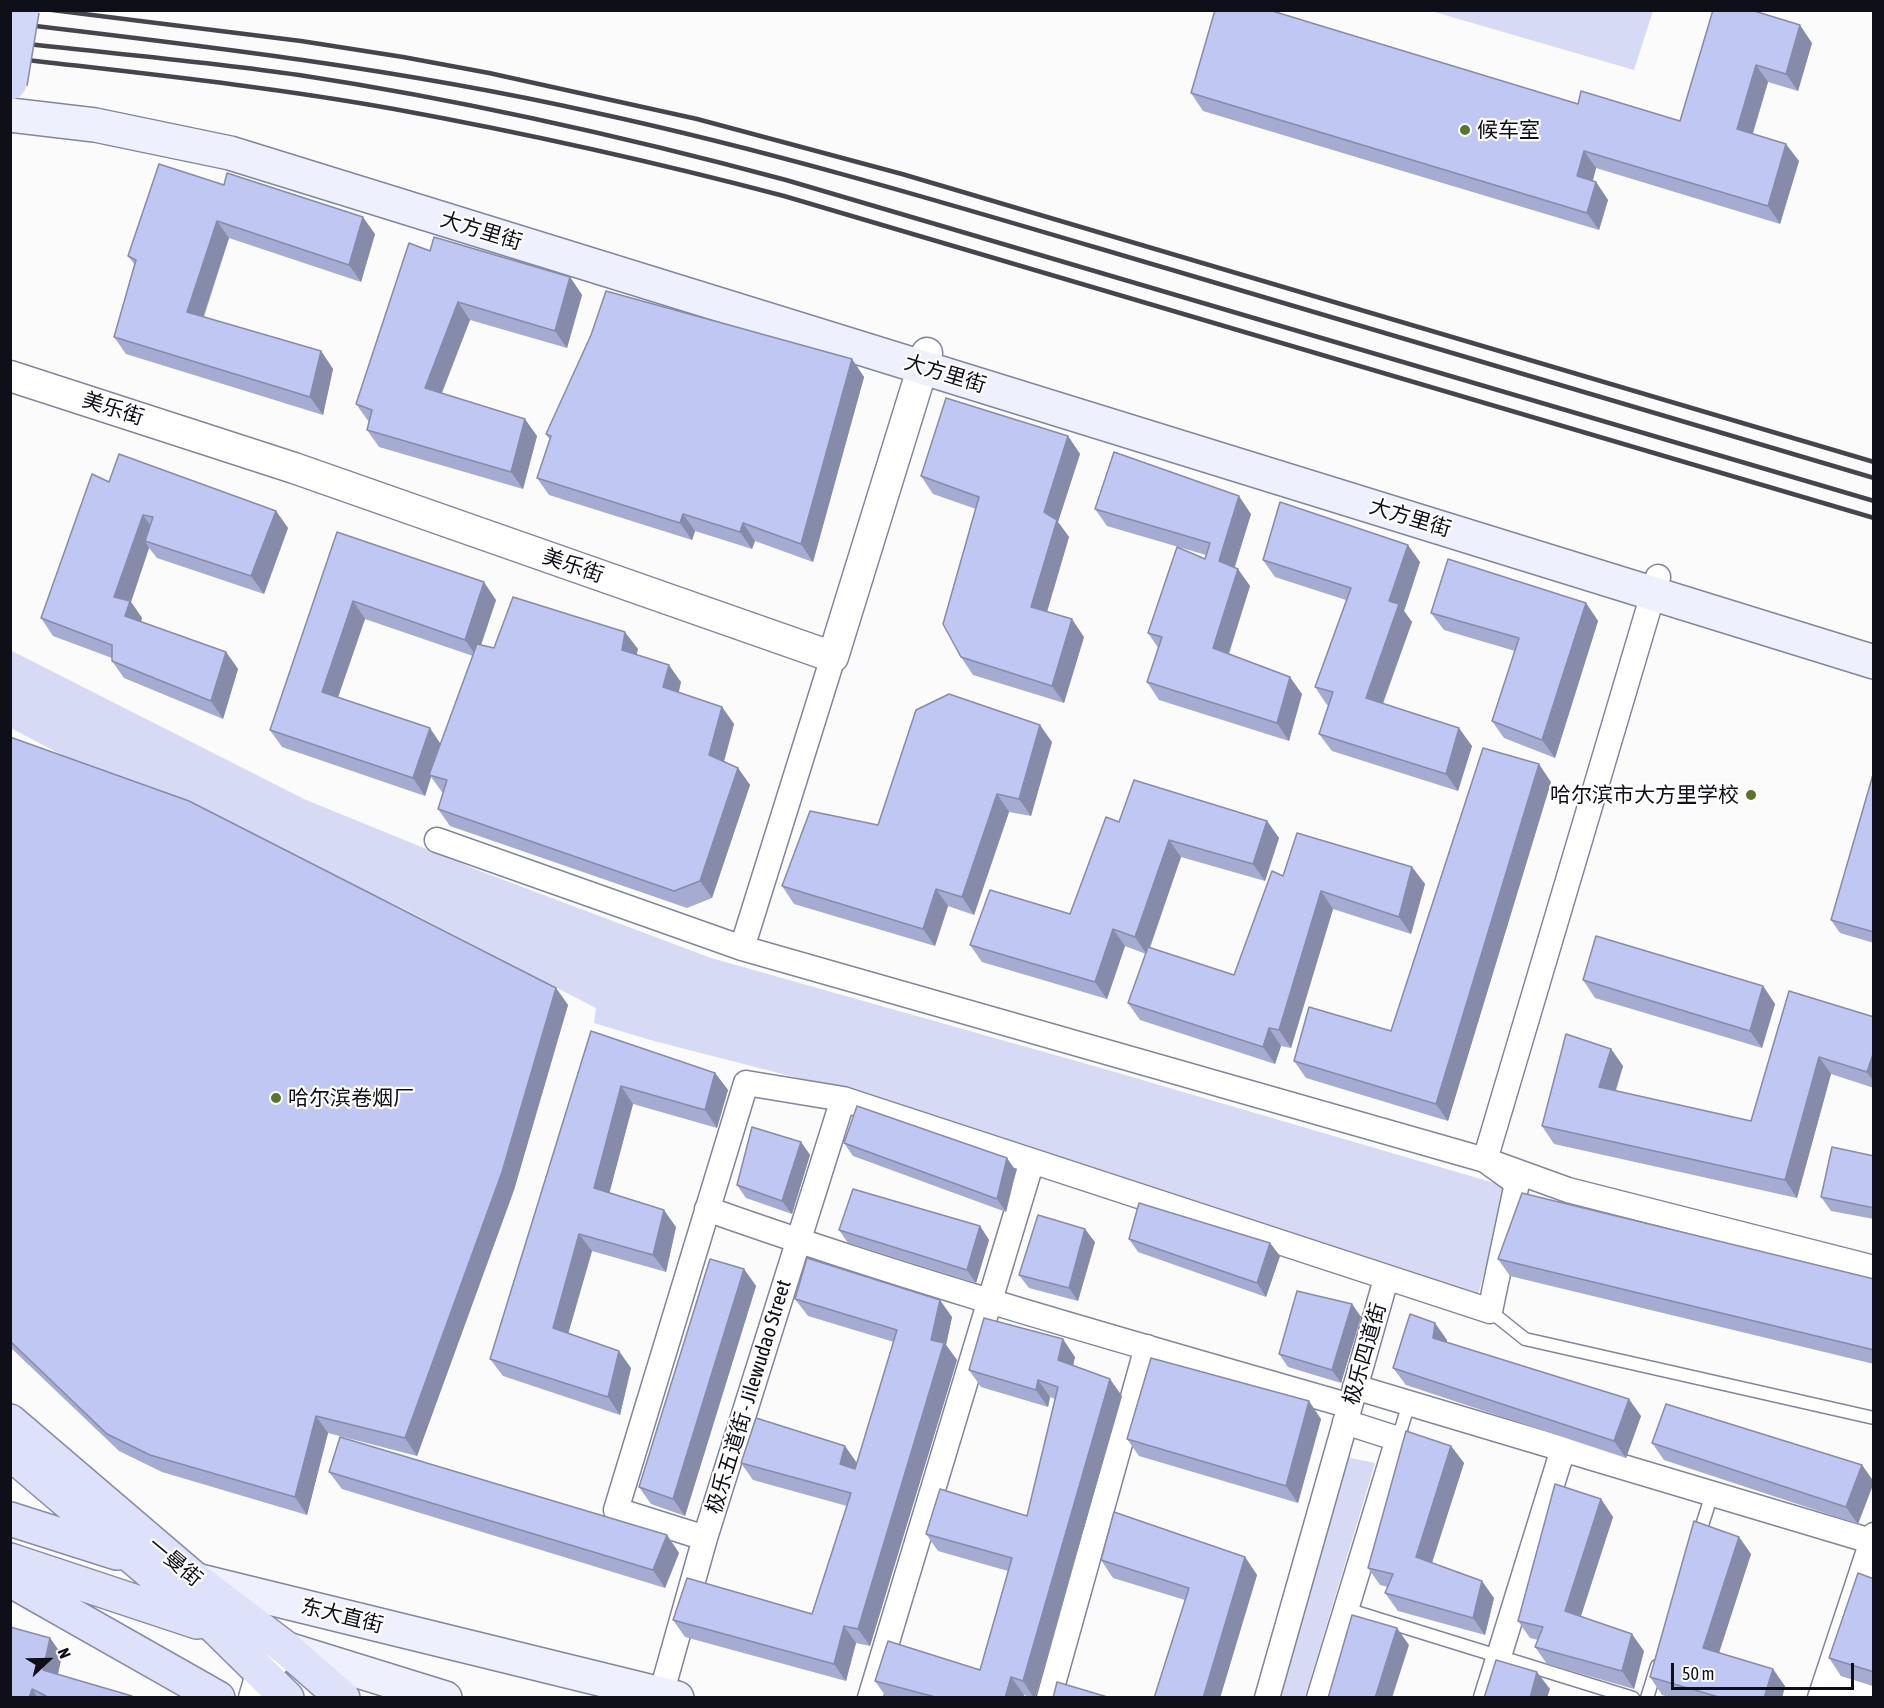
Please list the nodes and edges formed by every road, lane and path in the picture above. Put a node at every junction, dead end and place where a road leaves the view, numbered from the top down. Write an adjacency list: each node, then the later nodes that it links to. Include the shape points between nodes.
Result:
1 (22, 10): 2 (highway, bridge)
2 (10, 83)
3 (10, 102): 5 (main road, 大方里街, via 89,111 307,164)
4 (10, 115): 5 (main road, 大方里街, via 95,125 230,153)
5 (925, 360): 7 (main road, 大方里街); 9 (street)
6 (10, 376): 9 (street, 美乐街, via 294,468)
7 (1656, 585): 8 (main road, 大方里街); 10 (main road, 大方里街); 14 (street)
8 (1874, 644)
9 (833, 657): 12 (street)
10 (1874, 662)
11 (437, 840): 12 (street)
12 (742, 948): 14 (street)
13 (843, 1099): 15 (street); 16 (street, via 746,1083); 17 (street, 极乐五道街 - Jilewudao Street)
14 (1485, 1160): 18 (street, via 1568,1190); 21 (street, via 1516,1183)
15 (1032, 1161): 19 (street); 20 (street)
16 (707, 1209): 17 (street); 32 (street, via 616,1510)
17 (798, 1241): 20 (street); 32 (street, 极乐五道街 - Jilewudao Street)
18 (1874, 1268)
19 (1386, 1279): 21 (street, 极乐四道街); 24 (street, 极乐四道街)
20 (990, 1302): 22 (street); 51 (street)
21 (1490, 1311): 25 (lane, via 1525,1339)
22 (1147, 1347): 24 (street); 52 (street)
23 (1409, 1403): 24 (street); 27 (lane); 28 (street)
24 (1350, 1405): 27 (street); 53 (street, 极乐四道街)
25 (1874, 1418)
26 (10, 1421): 38 (main road, 一曼街)
27 (1398, 1439): 39 (street)
28 (1563, 1449): 30 (street); 43 (street)
29 (10, 1453): 35 (main road, 一曼街)
30 (1712, 1494): 33 (street); 34 (lane)
31 (10, 1519): 35 (main road, 东大直街)
32 (705, 1538): 46 (street, 极乐五道街 - Jilewudao Street)
33 (1873, 1539): 45 (street)
34 (1694, 1550)
35 (130, 1557): 38 (main road, 东大直街); 40 (main road, 一曼街)
36 (10, 1560): 40 (main road)
37 (10, 1580): 47 (main road)
38 (196, 1580): 41 (main road, 一曼街); 46 (main road, 东大直街)
39 (1346, 1609): 43 (lane); 54 (street)
40 (216, 1629): 41 (main road); 44 (main road, 一曼街)
41 (287, 1649): 44 (street); 49 (main road, 一曼街); 50 (main road)
42 (1662, 1652): 57 (lane)
43 (1499, 1657): 55 (street); 56 (lane)
44 (257, 1686): 48 (main road, 一曼街)
45 (1822, 1690): 58 (street)
46 (666, 1696)
47 (218, 1698)
48 (286, 1698)
49 (343, 1698)
50 (445, 1698)
51 (870, 1698)
52 (1049, 1698)
53 (1267, 1698)
54 (1319, 1698)
55 (1486, 1698)
56 (1633, 1698)
57 (1647, 1698)
58 (1871, 1698)

